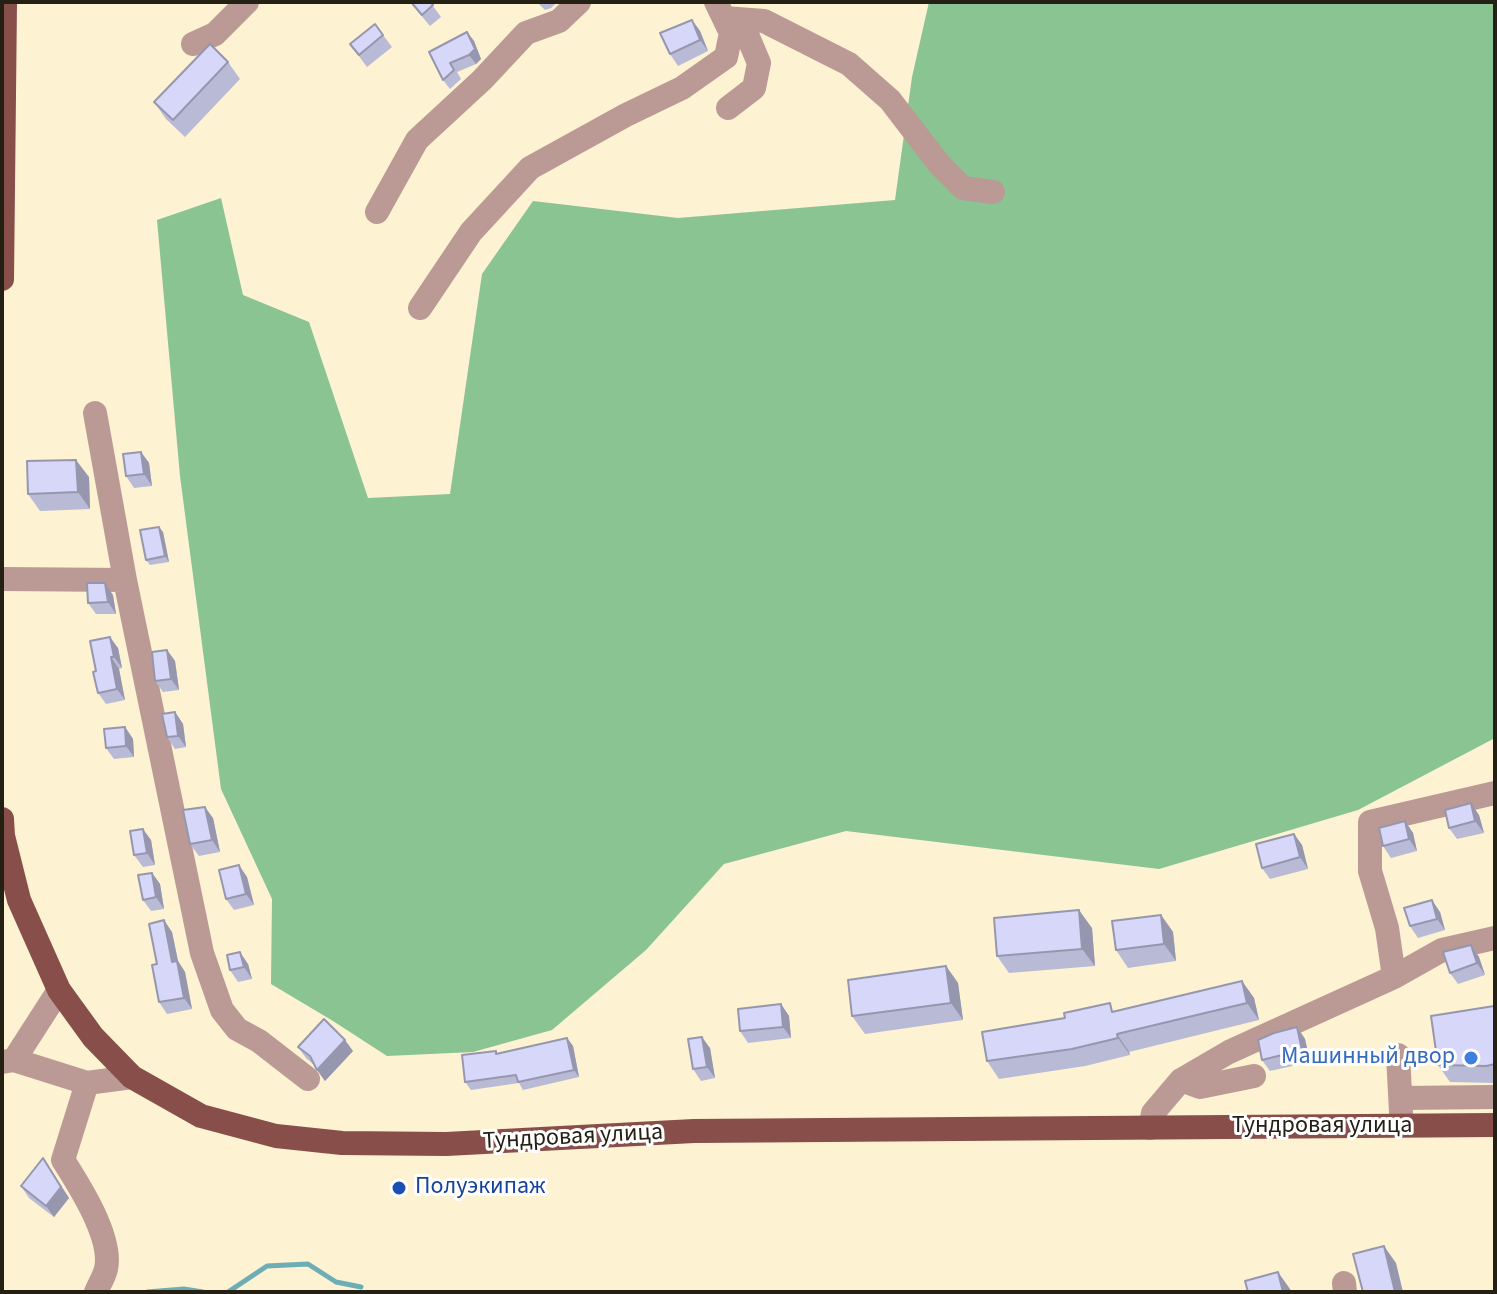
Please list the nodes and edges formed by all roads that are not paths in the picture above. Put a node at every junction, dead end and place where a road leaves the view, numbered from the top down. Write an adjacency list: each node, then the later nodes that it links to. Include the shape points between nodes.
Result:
1 (5, 2): 9 (main road)
2 (247, 2): 5 (street, via 215,34)
3 (579, 2): 8 (street, via 559,21 526,33 417,140)
4 (724, 18): 6 (street, via 748,37 759,63 754,88); 7 (street, via 764,21 849,64 890,100 963,188); 10 (street, via 726,57 682,88 530,168 471,232)
5 (193, 44)
6 (728, 108)
7 (993, 192)
8 (377, 212)
9 (2, 279)
10 (420, 308)
11 (95, 413): 13 (street)
12 (2, 579): 13 (street)
13 (125, 580): 23 (street, via 202,953 222,1010 237,1029)
14 (1495, 793): 17 (street, via 1370,822 1370,871)
15 (2, 819): 18 (main road, Тундровая улица, via 19,900)
16 (1495, 938): 17 (street, via 1442,950)
17 (1394, 977): 24 (street, via 1229,1052)
18 (59, 990): 20 (street); 22 (main road, Тундровая улица, via 93,1037)
19 (1398, 1055): 27 (street)
20 (8, 1061): 25 (street)
21 (1254, 1076): 24 (street, via 1200,1087)
22 (132, 1077): 25 (street); 30 (main road, Тундровая улица, via 201,1116 276,1136 342,1143 446,1144 694,1131)
23 (308, 1079)
24 (1181, 1080): 30 (street, via 1153,1113)
25 (87, 1083): 31 (street, via 63,1160 85,1195 104,1242 106,1266)
26 (1495, 1097): 27 (street)
27 (1402, 1098): 29 (street)
28 (1495, 1125): 29 (main road, Тундровая улица)
29 (1401, 1126): 30 (main road, Тундровая улица)
30 (1150, 1128)
31 (96, 1292)

